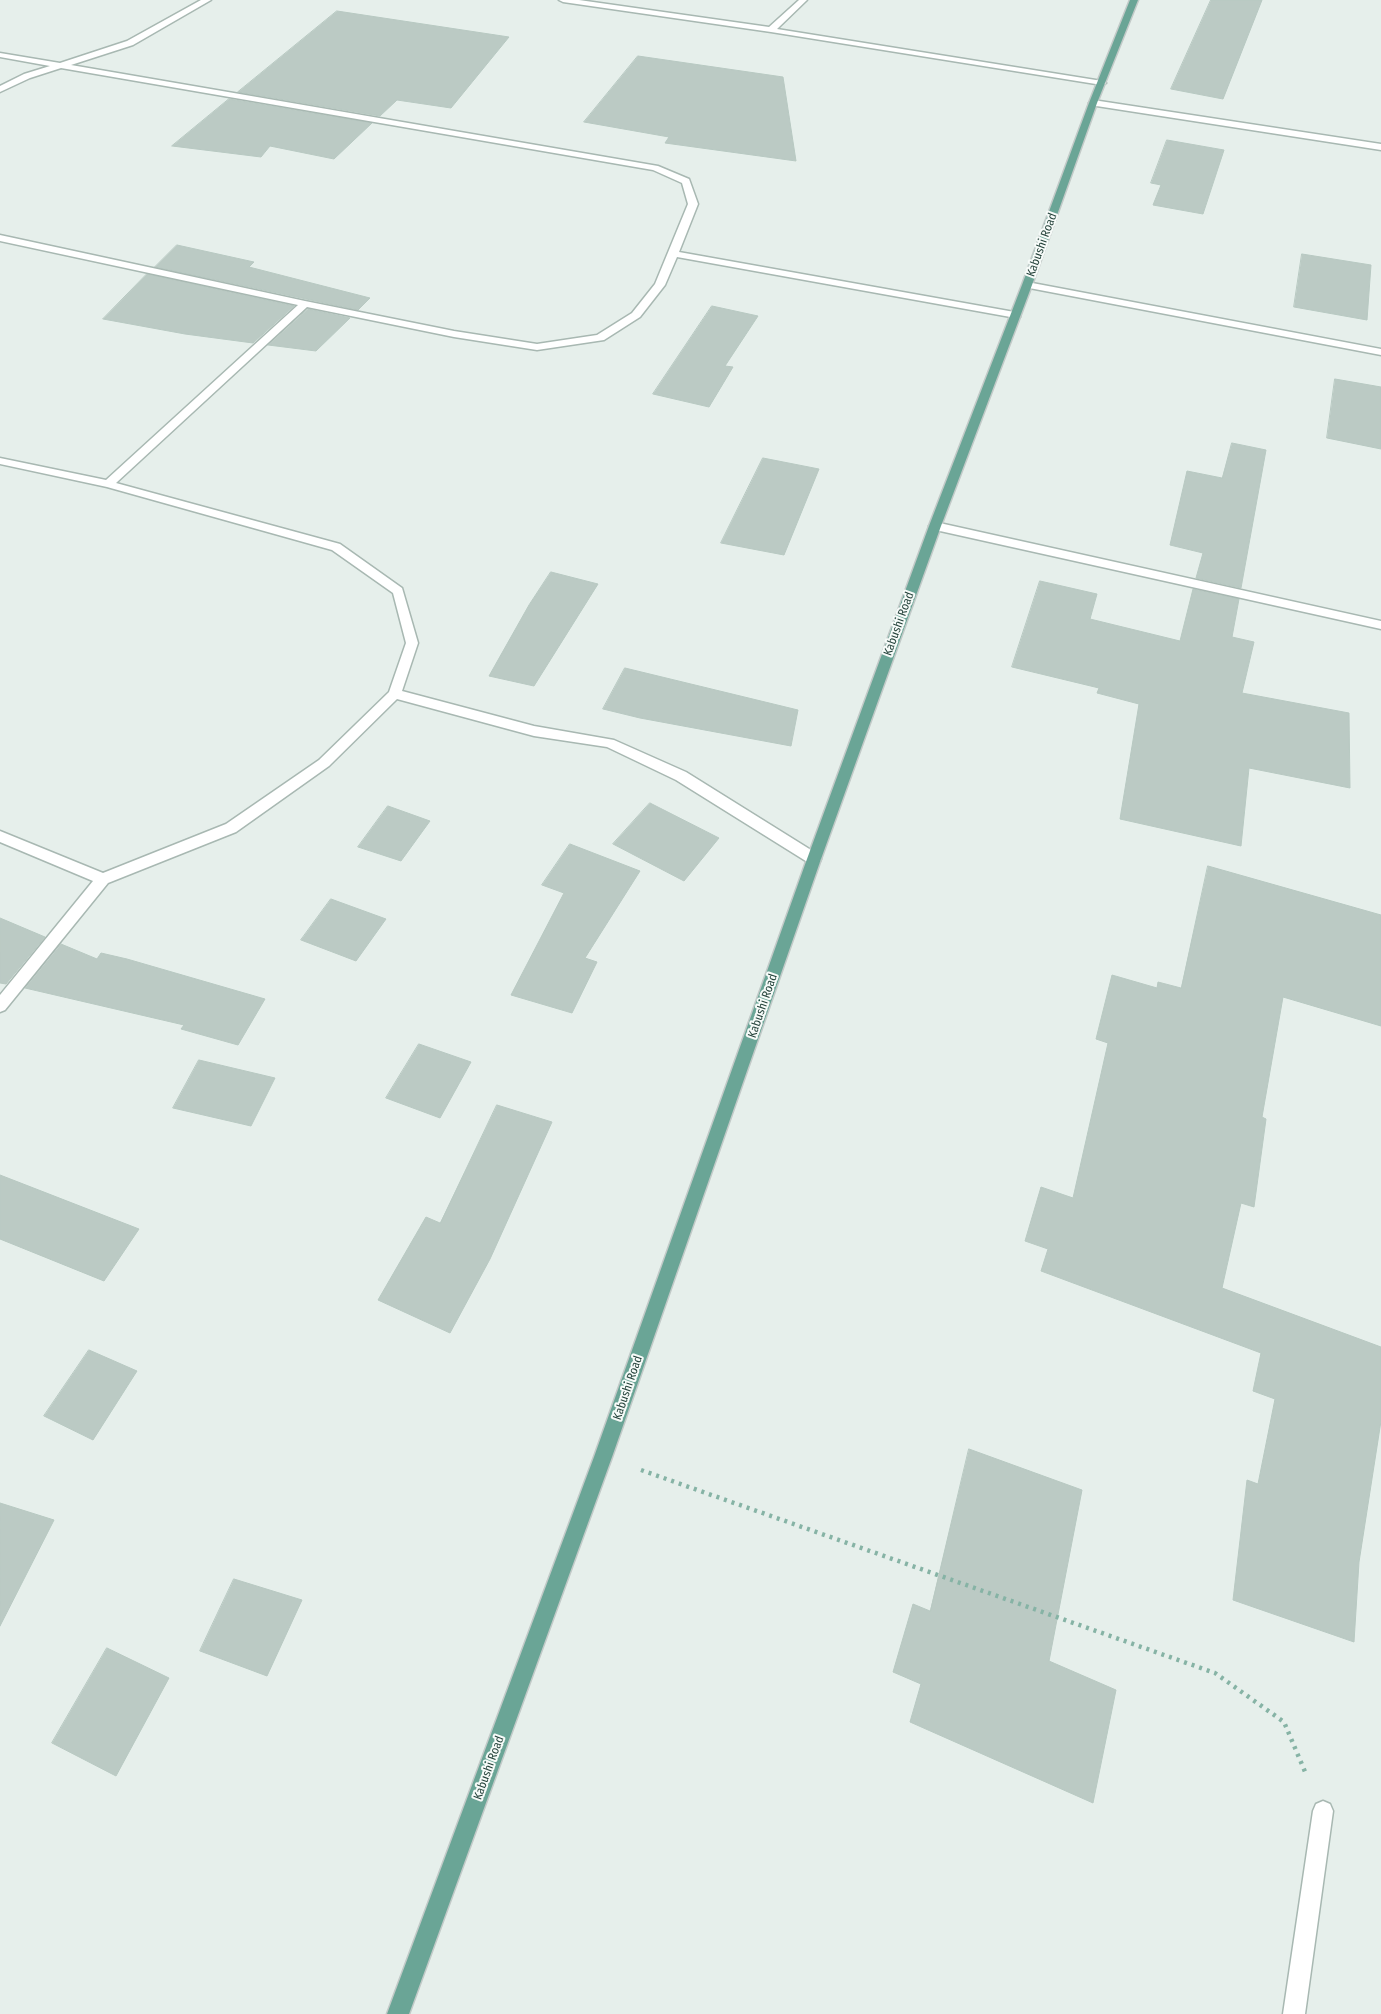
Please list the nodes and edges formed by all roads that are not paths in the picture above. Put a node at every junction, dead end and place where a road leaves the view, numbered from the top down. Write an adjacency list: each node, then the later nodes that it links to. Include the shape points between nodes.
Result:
1 (207, 0): 7 (street, via 130,42)
2 (563, 0): 5 (street)
3 (802, 0): 5 (street)
4 (1134, 0): 8 (main road, Kabushi Road)
5 (771, 30): 8 (street)
6 (0, 55): 7 (street)
7 (62, 65): 9 (street); 13 (street, via 655,168 686,181 692,204)
8 (1102, 83): 10 (main road, Kabushi Road)
9 (0, 89)
10 (1093, 103): 11 (street); 14 (main road, Kabushi Road)
11 (1381, 147)
12 (0, 238): 15 (street)
13 (674, 254): 15 (street, via 660,285 636,315 600,338 537,347); 16 (street)
14 (1027, 285): 16 (main road, Kabushi Road); 17 (street)
15 (305, 304): 19 (street)
16 (1016, 315): 20 (main road, Kabushi Road)
17 (1381, 352)
18 (0, 460): 19 (street)
19 (108, 484): 22 (street, via 336,547 398,590 412,643)
20 (935, 526): 21 (street); 24 (main road, Kabushi Road)
21 (1381, 625)
22 (395, 694): 24 (street, via 534,731 609,743 681,776); 25 (street, via 324,763 231,828)
23 (0, 836): 25 (street)
24 (814, 859): 28 (main road, Kabushi Road, via 603,1457)
25 (104, 878): 26 (street)
26 (0, 1006)
27 (1323, 1811): 29 (street)
28 (398, 2014)
29 (1294, 2014)

